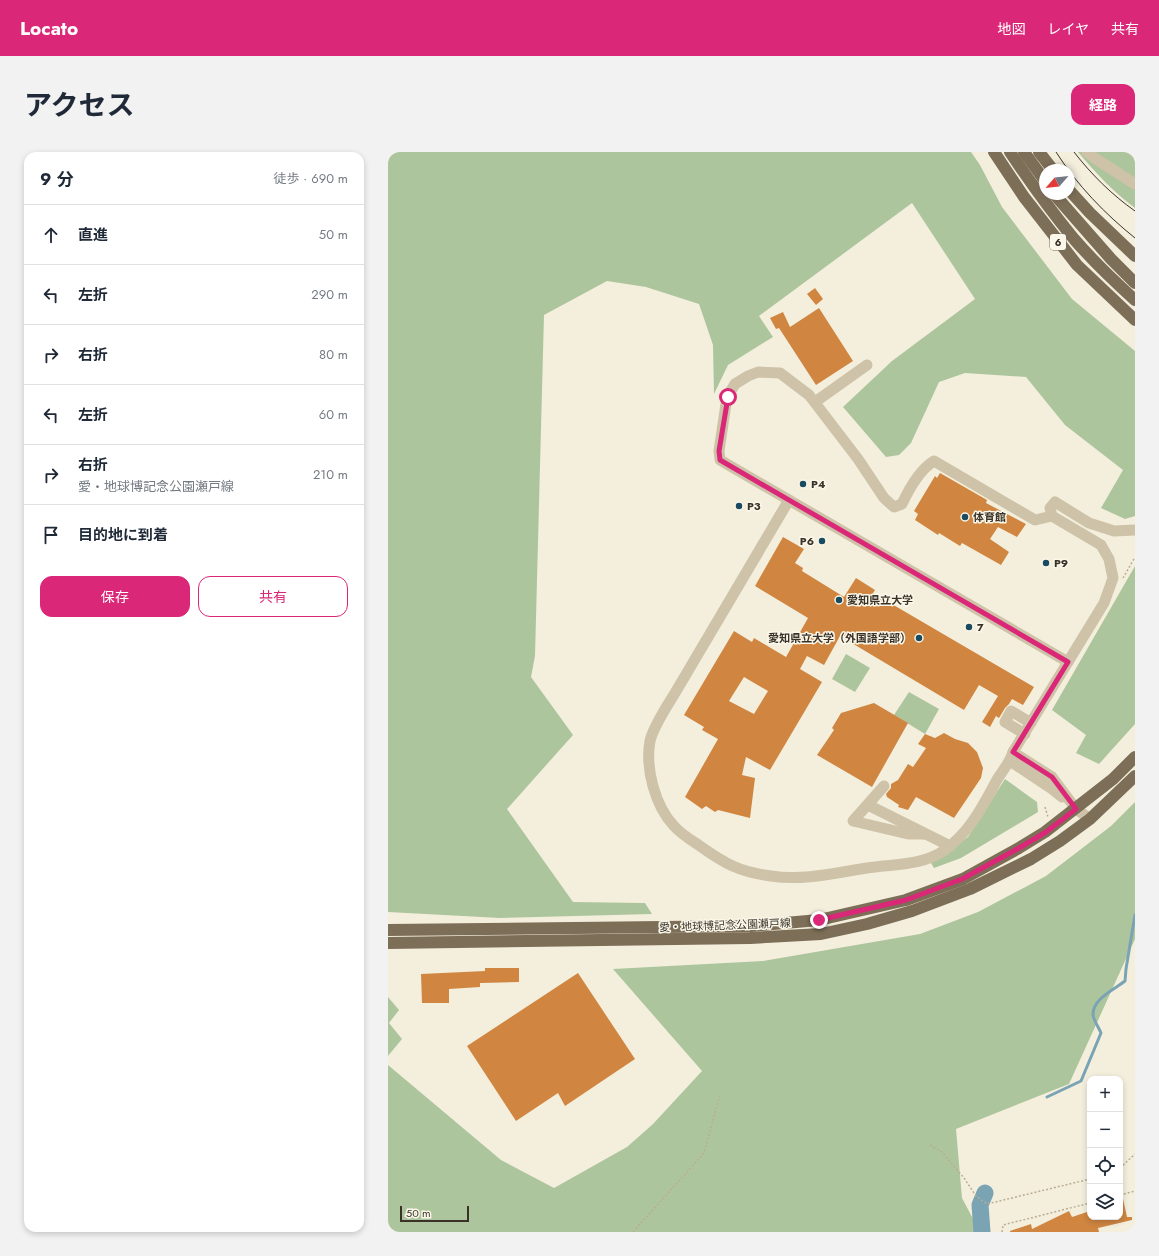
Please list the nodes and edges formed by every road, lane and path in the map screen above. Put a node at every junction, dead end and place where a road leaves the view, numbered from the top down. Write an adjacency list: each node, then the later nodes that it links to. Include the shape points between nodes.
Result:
1 (994, 152): 14 (main road, 6, via 1024,198 1077,264)
2 (1010, 152): 13 (main road, 6, via 1075,240)
3 (1024, 152): 7 (main road)
4 (1039, 152): 6 (main road)
5 (1087, 152): 8 (lane)
6 (1048, 164)
7 (1039, 173)
8 (1133, 188)
9 (1075, 197): 11 (main road)
10 (1059, 200): 12 (main road)
11 (1135, 256)
12 (1135, 283)
13 (1135, 300)
14 (1135, 320)
15 (867, 365): 16 (lane)
16 (815, 402): 17 (lane, via 810,395 780,373 768,372 748,376 736,384 728,397 719,451 720,460); 18 (lane, via 884,498 894,507 902,504 926,465 934,461 1035,520)
17 (789, 500): 20 (lane); 33 (lane, via 658,722 650,740 653,789 673,826 724,863 742,871 797,878 918,862)
18 (1052, 516): 19 (lane, via 1050,508 1055,502 1089,523 1114,531); 20 (lane, via 1101,545 1109,558 1113,578 1104,602)
19 (1135, 530)
20 (1068, 662): 21 (lane)
21 (1031, 724): 22 (lane); 22 (lane, via 1011,712 1008,716 1005,722)
22 (1024, 734): 23 (lane)
23 (1012, 756): 29 (lane, via 1052,777); 33 (lane, via 974,821)
24 (1135, 757): 29 (main road, 愛・地球博記念公園瀬戸線)
25 (1135, 776): 30 (main road, 愛・地球博記念公園瀬戸線)
26 (884, 786): 27 (lane)
27 (868, 805): 32 (lane); 32 (lane, via 853,821 908,834)
28 (1045, 807): 31 (path, via 1048,818)
29 (1076, 809): 30 (lane); 34 (main road, 愛・地球博記念公園瀬戸線, via 1046,832 962,879 906,900 819,920 751,926)
30 (1090, 819): 35 (main road, 愛・地球博記念公園瀬戸線, via 1031,859 970,889 912,911 821,934 750,938)
31 (1044, 821)
32 (925, 834): 33 (lane)
33 (950, 846)
34 (388, 930)
35 (388, 943)
36 (720, 1095): 44 (path, via 704,1152)
37 (930, 1145): 40 (path, via 942,1152 976,1196 987,1204)
38 (1135, 1154): 39 (path)
39 (1123, 1165)
40 (1087, 1180)
41 (1135, 1191): 42 (path)
42 (1123, 1194)
43 (1087, 1204): 45 (path, via 1004,1225)
44 (633, 1232)
45 (1002, 1232)

